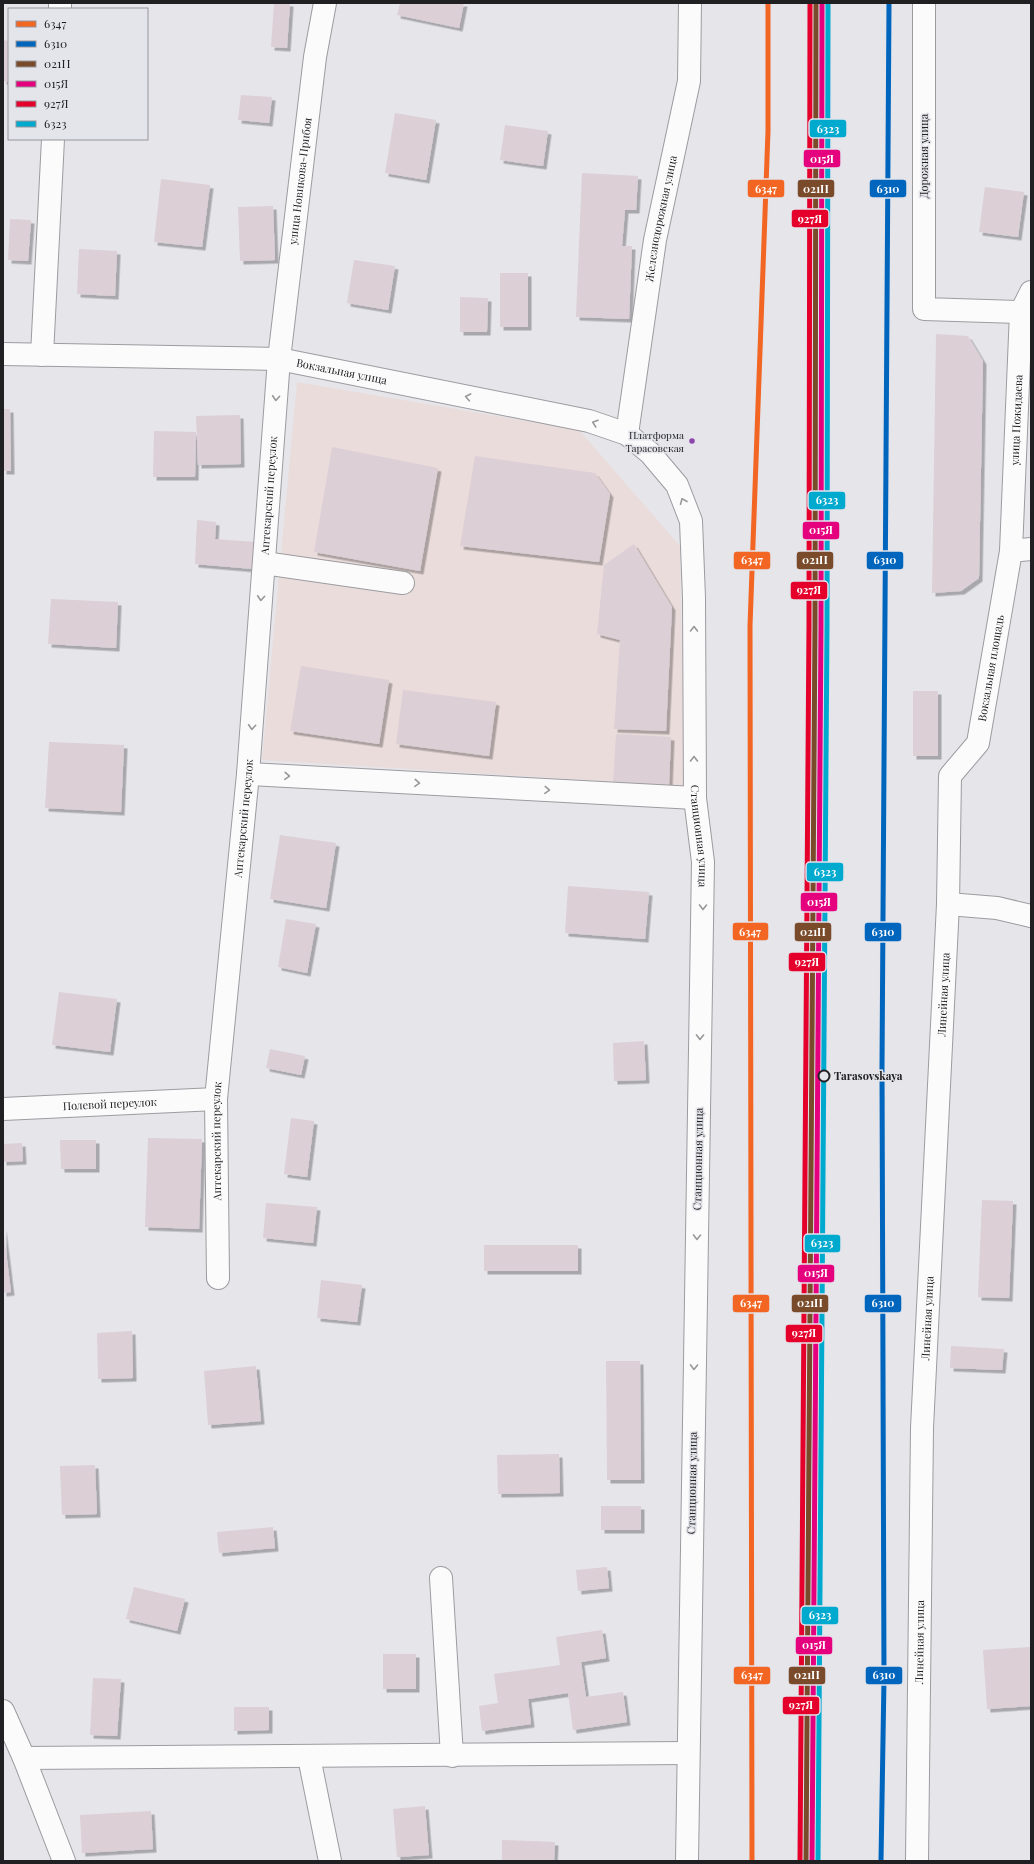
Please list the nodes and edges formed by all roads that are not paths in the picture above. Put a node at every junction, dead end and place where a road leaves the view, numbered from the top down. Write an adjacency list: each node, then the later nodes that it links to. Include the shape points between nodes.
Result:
1 (324, 3): 9 (street, улица Новикова-Прибоя, via 315,57)
2 (690, 3): 10 (street, Железнодорожная улица, via 689,81 655,240)
3 (924, 3): 6 (street, Дорожная улица, via 924,309)
4 (53, 140): 8 (street)
5 (1031, 292): 6 (street, улица Пожидаева)
6 (1021, 312): 12 (street, улица Пожидаева)
7 (3, 354): 8 (street, Вокзальная улица)
8 (42, 355): 9 (street, Вокзальная улица)
9 (279, 359): 10 (street, Вокзальная улица, one-way to 9, via 589,421); 13 (street, Аптекарский переулок, one-way to 13)
10 (627, 434): 11 (street, Вокзальная улица, via 650,452)
11 (661, 466): 17 (street, Станционная улица, one-way to 11, via 691,521 677,485)
12 (1021, 550): 16 (street, Вокзальная площадь, via 978,743)
13 (264, 563): 14 (street); 15 (street, Аптекарский переулок, one-way to 15)
14 (403, 583)
15 (248, 774): 17 (street, one-way to 17); 20 (street, Аптекарский переулок)
16 (950, 776): 18 (street, Линейная улица)
17 (695, 798): 25 (street, Станционная улица, one-way to 25, via 704,862)
18 (948, 904): 19 (street, via 997,908); 32 (street, Линейная улица, via 922,1428)
19 (1031, 916)
20 (216, 1099): 21 (street, Полевой переулок); 22 (street, Аптекарский переулок)
21 (3, 1110)
22 (218, 1278)
23 (441, 1578): 26 (street)
24 (3, 1711): 28 (street)
25 (687, 1753): 26 (street); 31 (street, Станционная улица)
26 (452, 1756): 27 (street)
27 (310, 1757): 28 (street); 30 (street)
28 (24, 1758): 29 (street)
29 (64, 1861)
30 (330, 1861)
31 (687, 1861)
32 (917, 1861)

